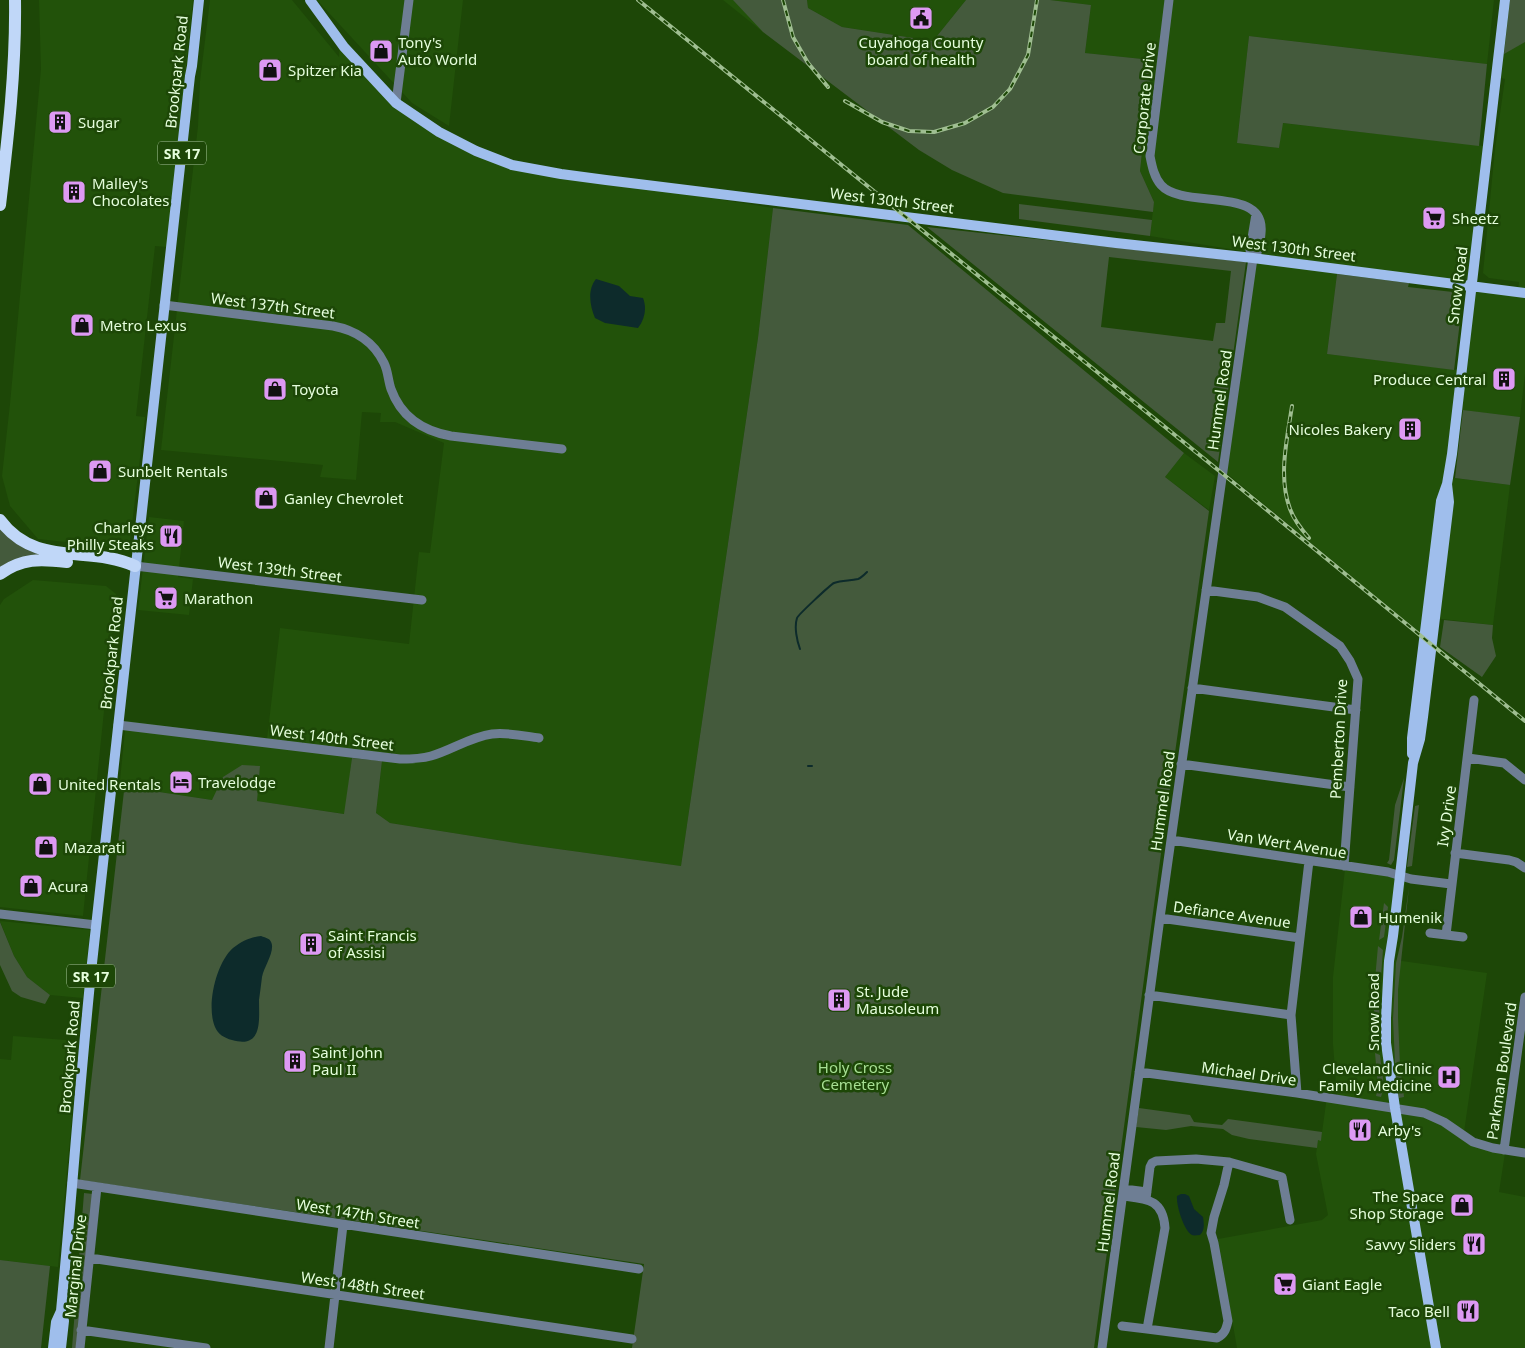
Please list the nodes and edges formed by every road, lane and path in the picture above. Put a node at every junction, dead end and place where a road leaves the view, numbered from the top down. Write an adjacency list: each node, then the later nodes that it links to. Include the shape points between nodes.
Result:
1 (15, 0): 9 (highway, via 11,100)
2 (199, 0): 13 (main road, Brookpark Road / SR 17)
3 (304, 0): 7 (main road, West 130th Street)
4 (409, 0): 8 (street)
5 (1169, 0): 10 (street, Corporate Drive, via 1150,156 1154,173 1161,185 1175,195 1238,203 1253,210 1256,214 1250,250)
6 (1504, 0): 11 (main road, Snow Road)
7 (312, 4): 8 (main road, West 130th Street, via 344,47)
8 (396, 103): 10 (main road, West 130th Street, via 468,147 533,170)
9 (0, 205)
10 (1253, 258): 11 (main road, West 130th Street); 18 (street, Hummel Road)
11 (1472, 287): 12 (main road, West 130th Street); 34 (main road, Snow Road, via 1447,484 1449,502 1424,709 1413,763)
12 (1525, 293)
13 (164, 305): 14 (street, West 137th Street, via 350,330 380,355 399,405 422,427 451,436); 16 (main road, Brookpark Road / SR 17)
14 (562, 449)
15 (0, 520): 16 (highway, via 17,538 37,548 124,560)
16 (136, 566): 17 (highway, via 123,569 39,560 18,564); 19 (street, West 139th Street); 23 (main road, Brookpark Road / SR 17)
17 (0, 574)
18 (1206, 590): 20 (street, Hummel Road); 22 (street, Pemberton Drive, via 1258,597 1285,607 1340,646 1358,679)
19 (422, 600)
20 (1192, 688): 22 (street); 26 (street, Hummel Road)
21 (1474, 700): 25 (street, Ivy Drive, via 1477,716)
22 (1356, 710): 28 (street, Pemberton Drive)
23 (118, 726): 24 (street, West 140th Street, via 400,759 432,756 493,734); 38 (main road, Brookpark Road / SR 17)
24 (539, 738)
25 (1468, 758): 27 (street, via 1504,763); 30 (street, Ivy Drive)
26 (1181, 764): 28 (street); 29 (street, Hummel Road)
27 (1525, 780)
28 (1350, 787): 32 (street, Pemberton Drive)
29 (1171, 840): 31 (street, Van Wert Avenue); 37 (street, Hummel Road)
30 (1455, 853): 33 (street, via 1508,860); 35 (street, Ivy Drive)
31 (1309, 861): 32 (street, Van Wert Avenue); 42 (street)
32 (1344, 866): 34 (street, Van Wert Avenue)
33 (1525, 868)
34 (1400, 875): 35 (street, Van Wert Avenue, via 1411,879); 48 (main road, Snow Road, via 1389,961 1386,1018)
35 (1451, 881): 40 (street, Ivy Drive)
36 (0, 914): 38 (street)
37 (1160, 918): 42 (street, Defiance Avenue); 43 (street, Hummel Road)
38 (96, 925): 52 (main road, Brookpark Road / SR 17)
39 (1430, 933): 40 (street)
40 (1446, 935): 41 (street)
41 (1462, 937)
42 (1300, 938): 45 (street)
43 (1149, 995): 45 (street); 46 (street, Hummel Road)
44 (1525, 997): 49 (street, Parkman Boulevard)
45 (1292, 1015): 47 (street)
46 (1139, 1072): 47 (street, Michael Drive); 54 (street, Hummel Road)
47 (1297, 1093): 48 (street, Michael Drive)
48 (1395, 1108): 49 (street, Michael Drive, via 1424,1113 1473,1142); 72 (main road, Snow Road)
49 (1504, 1150): 50 (street, Michael Drive)
50 (1525, 1153)
51 (1229, 1162): 55 (street, via 1156,1161 1150,1167); 56 (street, via 1282,1177); 63 (street, via 1211,1234 1226,1307 1226,1331 1217,1338)
52 (72, 1184): 53 (street, West 147th Street); 61 (main road, Brookpark Road / SR 17)
53 (97, 1187): 57 (street, West 147th Street); 58 (street, Marginal Drive)
54 (1123, 1193): 55 (street); 71 (street, Hummel Road)
55 (1146, 1196): 63 (street, via 1158,1205 1165,1228)
56 (1290, 1220)
57 (343, 1225): 59 (street, West 147th Street); 60 (street)
58 (90, 1258): 60 (street, West 148th Street); 64 (street, Marginal Drive)
59 (639, 1269)
60 (335, 1295): 65 (street, West 148th Street); 70 (street)
61 (61, 1311): 66 (main road, Brookpark Road / SR 17); 67 (main road, Brookpark Road / SR 17, via 64,1321)
62 (1122, 1326): 63 (street)
63 (1147, 1329)
64 (81, 1330): 68 (street, Marginal Drive); 69 (street)
65 (632, 1339)
66 (52, 1348)
67 (62, 1348)
68 (80, 1348)
69 (206, 1348)
70 (328, 1348)
71 (1102, 1348)
72 (1436, 1348)

